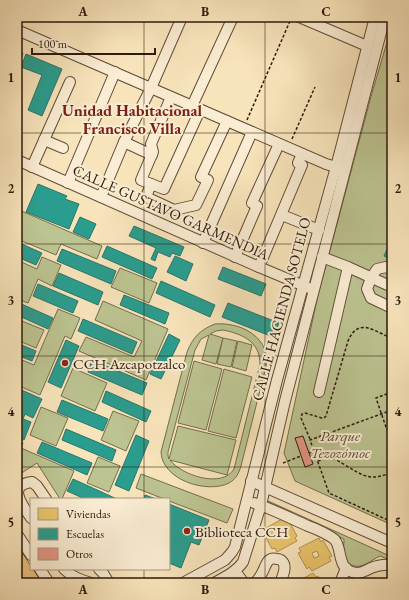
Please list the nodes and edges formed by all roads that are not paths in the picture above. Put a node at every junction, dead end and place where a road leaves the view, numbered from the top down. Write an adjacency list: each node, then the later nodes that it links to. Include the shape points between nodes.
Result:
1 (182, 17): 10 (street)
2 (233, 17): 12 (street)
3 (299, 17): 7 (street)
4 (375, 17): 7 (street, CALLE HACIENDA SOTELO)
5 (384, 17): 23 (street, CALLE HACIENDA SOTELO)
6 (17, 30): 8 (street)
7 (367, 46): 23 (street, CALLE HACIENDA SOTELO)
8 (115, 72): 10 (street); 24 (street)
9 (70, 82): 15 (street)
10 (151, 88): 11 (street); 16 (street)
11 (171, 97): 12 (street); 20 (street, via 151,144)
12 (196, 108): 13 (street); 25 (street, via 164,189)
13 (227, 121): 14 (street); 27 (street, via 201,177 208,180 196,205)
14 (248, 130): 17 (street); 31 (street)
15 (44, 140): 18 (street); 22 (street)
16 (124, 142): 20 (street); 26 (street)
17 (283, 146): 19 (street); 32 (street, via 252,203 257,206)
18 (63, 148)
19 (302, 154): 23 (street); 28 (street, via 298,163 302,165)
20 (152, 155): 25 (street, via 141,180)
21 (17, 160): 22 (street, CALLE GUSTAVO GARMENDIA)
22 (32, 167): 24 (street, CALLE GUSTAVO GARMENDIA)
23 (341, 169): 30 (street, CALLE HACIENDA SOTELO); 33 (street, CALLE HACIENDA SOTELO)
24 (68, 182): 26 (street, CALLE GUSTAVO GARMENDIA)
25 (151, 184): 27 (street, via 146,197)
26 (100, 197): 29 (street, CALLE GUSTAVO GARMENDIA)
27 (174, 210): 29 (street)
28 (282, 214): 30 (street); 34 (street)
29 (167, 226): 31 (street, CALLE GUSTAVO GARMENDIA)
30 (319, 230): 38 (street, CALLE HACIENDA SOTELO)
31 (203, 242): 32 (street, CALLE GUSTAVO GARMENDIA)
32 (235, 257): 34 (street, CALLE GUSTAVO GARMENDIA)
33 (322, 257): 35 (street); 40 (street, CALLE HACIENDA SOTELO)
34 (259, 267): 38 (street, CALLE GUSTAVO GARMENDIA)
35 (348, 267): 37 (street); 42 (street)
36 (392, 270): 37 (street, via 386,267 376,269)
37 (371, 278): 39 (street); 41 (street, via 367,289 371,298)
38 (303, 286): 40 (street, CALLE GUSTAVO GARMENDIA); 43 (street, CALLE HACIENDA SOTELO)
39 (392, 287)
40 (314, 290): 44 (street, CALLE HACIENDA SOTELO)
41 (392, 308)
42 (319, 392)
43 (251, 480): 44 (street); 46 (street, CALLE HACIENDA SOTELO)
44 (265, 486): 47 (street, CALLE HACIENDA SOTELO); 50 (street)
45 (45, 498): 48 (street, via 32,482 19,488 17,494)
46 (247, 500): 47 (street); 64 (street, CALLE HACIENDA SOTELO, via 232,552 225,560)
47 (261, 505): 54 (street, via 323,532 334,540); 58 (street, CALLE HACIENDA SOTELO, via 243,562)
48 (30, 516)
49 (17, 534): 51 (street)
50 (392, 543)
51 (30, 554)
52 (17, 557): 60 (main road)
53 (392, 565): 59 (street, via 382,564)
54 (346, 568): 59 (street); 69 (street)
55 (41, 570): 61 (street)
56 (65, 570): 62 (street)
57 (100, 570): 63 (street)
58 (235, 571): 65 (street, CALLE HACIENDA SOTELO); 66 (street)
59 (357, 573): 70 (street)
60 (34, 583)
61 (49, 583)
62 (91, 583)
63 (109, 583)
64 (183, 583)
65 (214, 583)
66 (244, 583)
67 (255, 583): 68 (street, via 268,560 272,558 279,559 285,566)
68 (280, 583)
69 (340, 583)
70 (352, 583)

